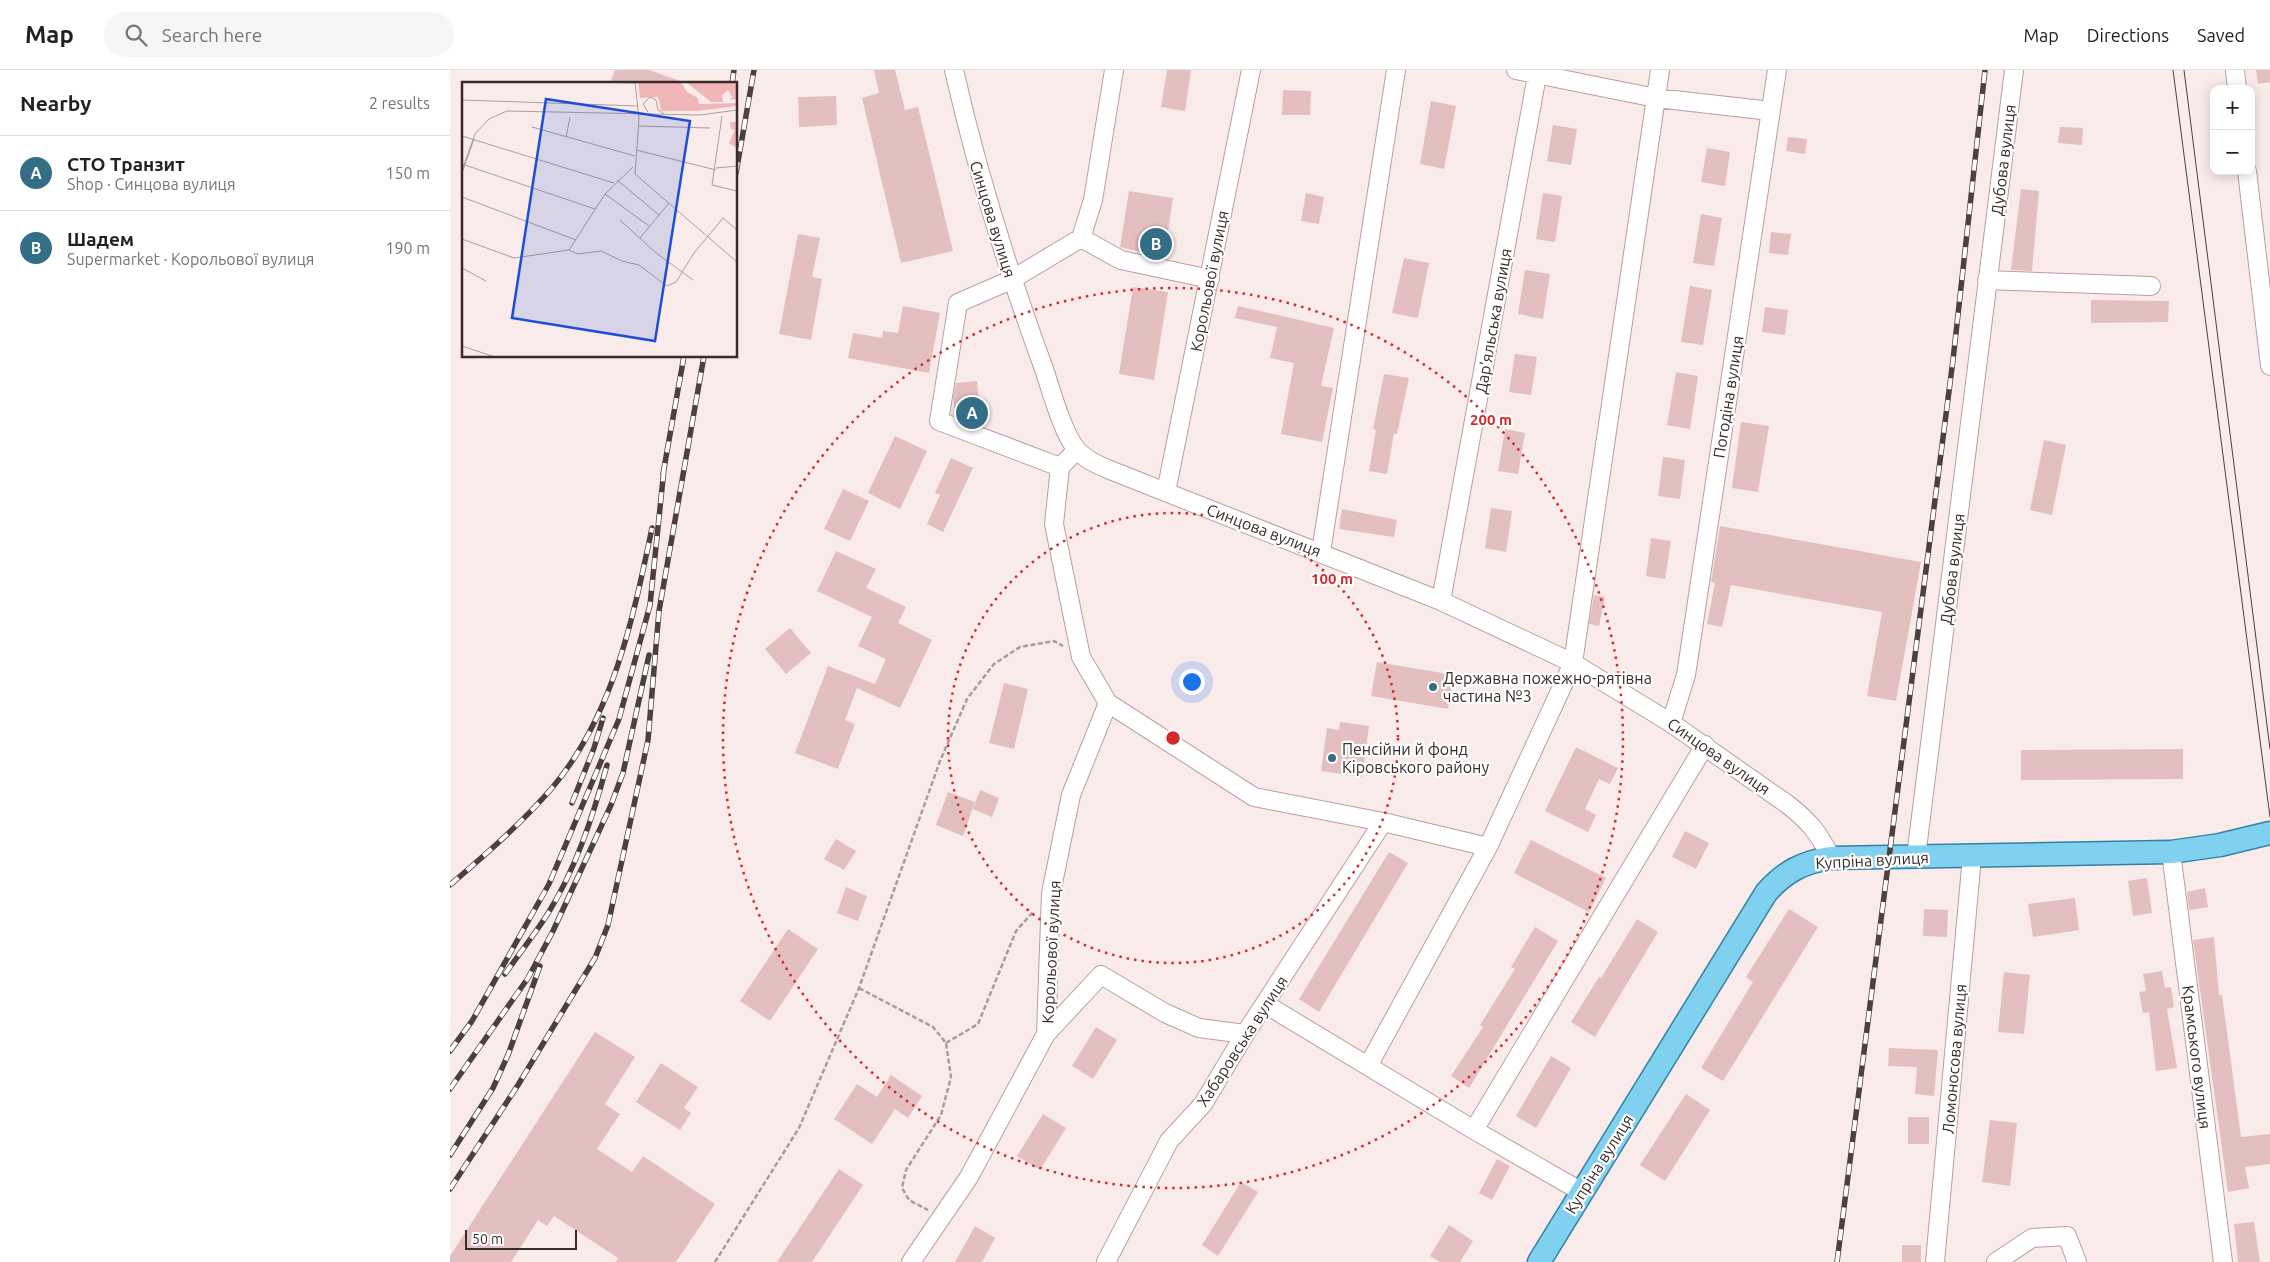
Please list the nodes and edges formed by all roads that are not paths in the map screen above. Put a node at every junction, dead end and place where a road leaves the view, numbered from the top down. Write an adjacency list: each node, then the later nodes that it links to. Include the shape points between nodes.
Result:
1 (954, 70): 17 (street, Синцова вулиця, via 969,139)
2 (1114, 70): 15 (street, via 1092,200)
3 (1252, 70): 16 (street, Корольової вулиця)
4 (1396, 70): 25 (street)
5 (1516, 70): 10 (street)
6 (1660, 70): 12 (street)
7 (1777, 70): 13 (street, Погодіна вулиця)
8 (2014, 70): 18 (street, Дубова вулиця)
9 (2235, 70): 11 (street)
10 (1538, 72): 12 (street); 26 (street, Дар’яльська вулиця)
11 (2237, 85)
12 (1656, 98): 13 (street); 27 (street)
13 (1772, 111): 29 (street, Погодіна вулиця, via 1686,675)
14 (2248, 175): 20 (street)
15 (1081, 238): 16 (street, via 1121,260); 17 (street)
16 (1210, 279): 24 (street, Корольової вулиця)
17 (1011, 280): 22 (street, Синцова вулиця, via 1057,407); 23 (street, via 958,303 940,421)
18 (1987, 280): 19 (street); 36 (street, Дубова вулиця)
19 (2151, 286)
20 (2267, 312): 21 (street)
21 (2270, 366)
22 (1077, 450): 23 (street); 24 (street, Синцова вулиця, via 1091,462)
23 (1060, 467): 28 (street, via 1054,524 1082,657)
24 (1166, 492): 25 (street, Синцова вулиця)
25 (1321, 552): 26 (street, Синцова вулиця)
26 (1441, 601): 27 (street, Синцова вулиця)
27 (1573, 663): 29 (street, Синцова вулиця); 33 (street)
28 (1108, 703): 31 (street, via 1254,797); 39 (street, Корольової вулиця, via 1071,796 1051,893)
29 (1671, 722): 30 (street, Синцова вулиця)
30 (1705, 745): 37 (street, Синцова вулиця, via 1805,818 1821,836); 42 (street)
31 (1383, 822): 33 (street); 38 (street, Хабаровська вулиця)
32 (2270, 833): 34 (main road, Купріна вулиця)
33 (1488, 848): 41 (street)
34 (2171, 852): 35 (main road, Купріна вулиця); 50 (street, Крамського вулиця)
35 (1972, 856): 36 (main road, Купріна вулиця); 47 (street, Ломоносова вулиця)
36 (1916, 857): 37 (main road, Купріна вулиця)
37 (1831, 858): 43 (main road, Купріна вулиця, via 1795,868 1777,880 1766,893)
38 (1266, 1004): 40 (street, Хабаровська вулиця); 41 (street)
39 (1046, 1034): 40 (street, via 1100,975 1164,1013 1199,1028); 44 (street, Корольової вулиця, via 969,1177)
40 (1245, 1034): 45 (street, Хабаровська вулиця, via 1203,1104 1169,1142)
41 (1368, 1066): 42 (street)
42 (1474, 1130): 43 (street)
43 (1582, 1192): 46 (main road, Купріна вулиця)
44 (911, 1262)
45 (1106, 1262)
46 (1539, 1262)
47 (1935, 1262)
48 (1996, 1262): 49 (street, via 2032,1238 2067,1236)
49 (2077, 1262)
50 (2223, 1262)

